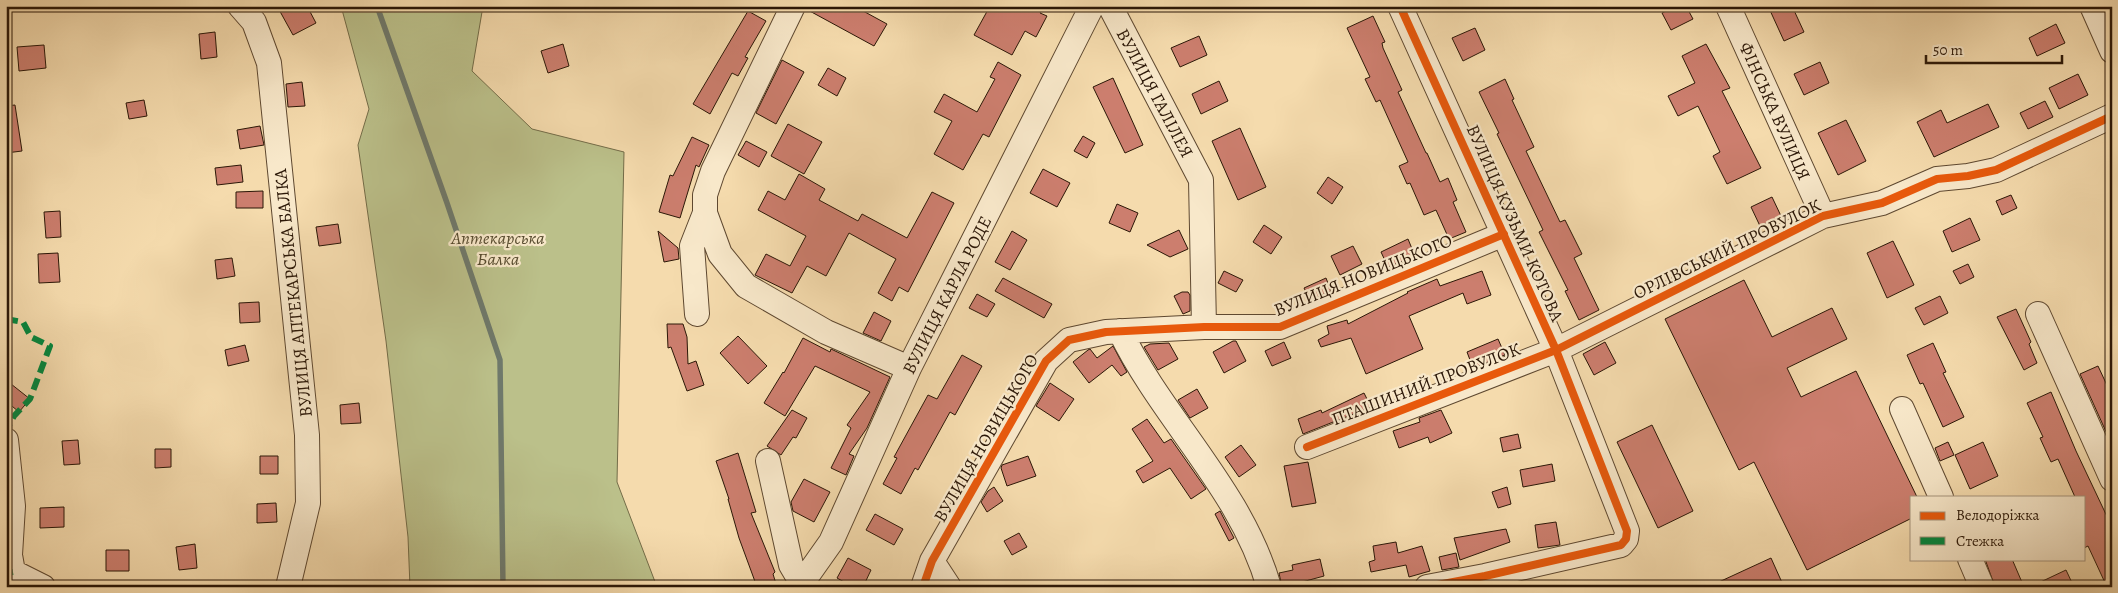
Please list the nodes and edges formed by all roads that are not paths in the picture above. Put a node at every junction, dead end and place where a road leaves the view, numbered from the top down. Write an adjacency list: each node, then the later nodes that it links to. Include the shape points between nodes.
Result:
1 (240, 6): 29 (street, ВУЛИЦЯ АПТЕКАРСЬКА БАЛКА, via 254,22 270,63 307,435 308,503)
2 (793, 6): 10 (street, via 713,171 705,195)
3 (1092, 6): 18 (street, ВУЛИЦЯ КАРЛА РОДЕ)
4 (1110, 6): 15 (street, ВУЛИЦЯ ГАЛІЛЕЯ, via 1201,180)
5 (1400, 6): 12 (street, ВУЛИЦЯ КУЗЬМИ КОТОВА)
6 (1728, 6): 11 (street, ФІНСЬКА ВУЛИЦЯ)
7 (2092, 6): 8 (street)
8 (2112, 51)
9 (2112, 116): 11 (street, ОРЛІВСЬКИЙ ПРОВУЛОК, via 1996,170 1937,179 1882,203)
10 (705, 213): 13 (street, via 692,246); 18 (street, via 720,254 746,286 826,332)
11 (1822, 216): 17 (street, ОРЛІВСЬКИЙ ПРОВУЛОК)
12 (1504, 234): 15 (street, ВУЛИЦЯ НОВИЦЬКОГО, via 1280,327); 17 (street, ВУЛИЦЯ КУЗЬМИ КОТОВА)
13 (697, 314)
14 (2038, 314): 23 (street)
15 (1204, 327): 16 (street, ВУЛИЦЯ НОВИЦЬКОГО)
16 (1120, 331): 26 (street, ВУЛИЦЯ НОВИЦЬКОГО, via 1069,340 1046,361); 32 (street, via 1135,362 1244,524)
17 (1556, 350): 21 (street, ПТАШИНИЙ ПРОВУЛОК); 33 (street, ВУЛИЦЯ КУЗЬМИ КОТОВА, via 1627,531 1626,539 1621,544)
18 (909, 368): 27 (street, ВУЛИЦЯ КАРЛА РОДЕ, via 831,542)
19 (1902, 409): 24 (street)
20 (6, 440): 28 (street, via 13,506 10,555 13,572)
21 (1307, 447)
22 (768, 461): 27 (street, via 791,565)
23 (2112, 479)
24 (1941, 496)
25 (1970, 560): 34 (street)
26 (932, 561): 30 (street, ВУЛИЦЯ НОВИЦЬКОГО); 31 (street)
27 (803, 585)
28 (43, 587)
29 (288, 587)
30 (922, 587)
31 (949, 587)
32 (1268, 587)
33 (1427, 587)
34 (1982, 587)

